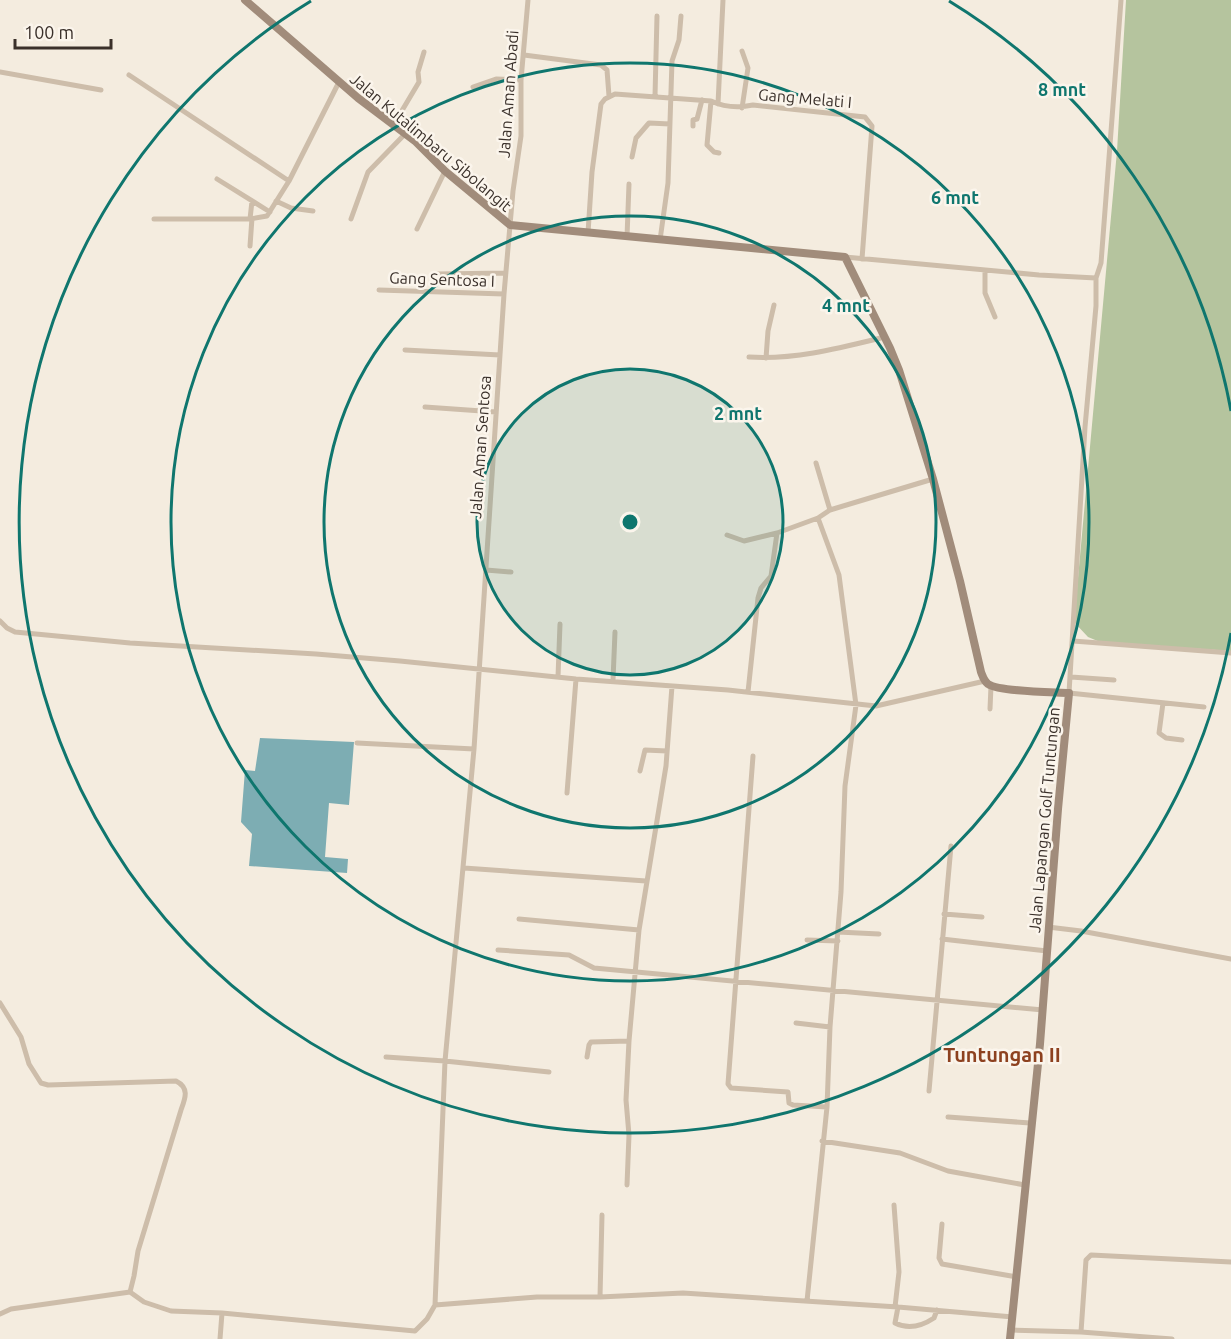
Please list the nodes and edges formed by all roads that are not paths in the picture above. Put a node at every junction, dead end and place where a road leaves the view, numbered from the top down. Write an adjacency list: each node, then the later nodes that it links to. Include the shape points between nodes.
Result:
1 (245, 0): 13 (street, Jalan Kutalimbaru Sibolangit)
2 (528, 0): 9 (street, Jalan Aman Abadi)
3 (723, 0): 21 (street)
4 (1121, 0): 51 (street, via 1101,263)
5 (657, 16): 17 (street)
6 (681, 16): 18 (street)
7 (742, 51): 22 (street, via 748,68)
8 (424, 52): 23 (street, via 419,82)
9 (524, 55): 12 (street, Jalan Aman Abadi); 16 (street, via 605,67)
10 (0, 72): 15 (street)
11 (129, 75): 31 (street)
12 (521, 80): 14 (street, via 495,79); 40 (street, Jalan Aman Abadi, via 521,136)
13 (339, 82): 23 (street, Jalan Kutalimbaru Sibolangit); 31 (street)
14 (473, 87)
15 (101, 90)
16 (609, 96): 17 (street, Gang Melati I); 42 (street, via 598,112)
17 (655, 96): 18 (street, Gang Melati I)
18 (670, 98): 19 (street, Gang Melati I); 24 (street)
19 (702, 100): 20 (street, Gang Melati I); 25 (street)
20 (711, 101): 21 (street, Gang Melati I); 27 (street, via 707,145)
21 (718, 104): 22 (street, Gang Melati I)
22 (742, 108): 47 (street, Gang Melati I, via 753,105 866,117 872,126)
23 (394, 124): 26 (street, Jalan Kutalimbaru Sibolangit)
24 (669, 124): 28 (street, via 649,123 636,138); 44 (street, via 668,183)
25 (693, 126)
26 (405, 134): 29 (street, Jalan Kutalimbaru Sibolangit); 39 (street, via 368,172)
27 (719, 153)
28 (632, 156)
29 (445, 171): 40 (street, Jalan Kutalimbaru Sibolangit); 41 (street)
30 (217, 180): 33 (street)
31 (289, 180): 34 (street)
32 (629, 184): 43 (street)
33 (252, 201): 36 (street); 37 (street)
34 (276, 201): 35 (street); 36 (street)
35 (313, 211)
36 (270, 212): 37 (street, via 262,218)
37 (251, 218): 38 (street); 45 (street)
38 (154, 219)
39 (351, 219)
40 (510, 225): 42 (street, Jalan Kutalimbaru Sibolangit); 49 (street, Jalan Aman Sentosa)
41 (417, 229)
42 (588, 233): 43 (street, Jalan Kutalimbaru Sibolangit)
43 (627, 237): 44 (street, Jalan Kutalimbaru Sibolangit)
44 (660, 240): 46 (street, Jalan Kutalimbaru Sibolangit)
45 (250, 246)
46 (845, 257): 47 (street); 56 (street)
47 (862, 259): 48 (street)
48 (986, 270): 51 (street); 55 (street, via 985,292)
49 (506, 273): 50 (street); 53 (street, Jalan Aman Sentosa)
50 (437, 274)
51 (1096, 278): 74 (street)
52 (379, 290): 53 (street, Gang Sentosa I)
53 (504, 294): 58 (street, Jalan Aman Sentosa)
54 (774, 305): 60 (street)
55 (995, 317)
56 (885, 337): 60 (street, via 802,356); 64 (street)
57 (405, 350): 58 (street)
58 (500, 355): 62 (street, Jalan Aman Sentosa)
59 (749, 357): 60 (street)
60 (766, 358)
61 (425, 407): 62 (street)
62 (496, 412): 69 (street, Jalan Aman Sentosa)
63 (816, 463): 65 (street)
64 (933, 479): 65 (street); 82 (street, via 981,672)
65 (830, 510): 66 (street)
66 (818, 518): 67 (street); 87 (street, via 838,575)
67 (777, 533): 68 (street, via 744,541); 84 (street, via 771,576 758,598)
68 (727, 536)
69 (486, 570): 70 (street); 76 (street, Jalan Aman Sentosa)
70 (511, 572)
71 (0, 621): 76 (street, via 15,632)
72 (560, 624): 77 (street)
73 (615, 632): 80 (street)
74 (1073, 641): 75 (street); 78 (street)
75 (1231, 653)
76 (479, 670): 77 (street); 92 (street, Jalan Aman Sentosa)
77 (558, 677): 79 (street)
78 (1071, 677): 81 (street); 85 (street)
79 (576, 679): 80 (street); 96 (street)
80 (613, 680): 83 (street)
81 (1114, 680)
82 (988, 683): 85 (street, Jalan Lapangan Golf Tuntungan); 87 (street, via 879,706); 89 (street)
83 (672, 686): 84 (street); 93 (street)
84 (748, 692): 87 (street)
85 (1069, 693): 86 (street); 103 (street, Jalan Lapangan Golf Tuntungan)
86 (1163, 703): 88 (street); 90 (street, via 1159,733)
87 (856, 705): 105 (street, via 845,786)
88 (1204, 707)
89 (990, 710)
90 (1182, 740)
91 (357, 743): 92 (street)
92 (474, 749): 98 (street, Jalan Aman Sentosa)
93 (667, 751): 95 (street, via 645,750); 99 (street)
94 (753, 756): 114 (street)
95 (640, 771)
96 (567, 793)
97 (951, 846): 100 (street)
98 (464, 868): 99 (street); 124 (street, Jalan Aman Sentosa)
99 (646, 881): 104 (street)
100 (944, 914): 101 (street); 107 (street)
101 (982, 917)
102 (519, 919): 104 (street)
103 (1048, 927): 111 (street, Jalan Lapangan Golf Tuntungan); 112 (street)
104 (639, 930): 113 (street)
105 (838, 932): 106 (street); 109 (street)
106 (879, 934)
107 (942, 939): 111 (street); 116 (street)
108 (807, 940): 109 (street)
109 (838, 941): 115 (street)
110 (498, 950): 113 (street, via 570,955 590,967)
111 (1047, 951): 118 (street, Jalan Lapangan Golf Tuntungan)
112 (1231, 960)
113 (636, 972): 114 (street); 121 (street)
114 (735, 981): 115 (street); 127 (street, via 729,1087 788,1092 789,1103 793,1105)
115 (834, 989): 116 (street); 120 (street)
116 (936, 1001): 118 (street); 126 (street)
117 (0, 1003): 138 (street, via 21,1037 29,1064 41,1083 176,1082 186,1090 138,1251)
118 (1043, 1010): 129 (street, Jalan Lapangan Golf Tuntungan)
119 (796, 1023): 120 (street)
120 (830, 1027): 127 (street)
121 (629, 1041): 123 (street, via 591,1042); 131 (street)
122 (386, 1057): 124 (street)
123 (587, 1057)
124 (446, 1061): 125 (street); 141 (street, Jalan Aman Sentosa)
125 (549, 1072)
126 (929, 1091)
127 (827, 1107): 130 (street)
128 (948, 1117): 129 (street)
129 (1030, 1123): 132 (street, Jalan Lapangan Golf Tuntungan)
130 (822, 1141): 132 (street, via 900,1154 948,1171); 140 (street)
131 (627, 1185)
132 (1025, 1185): 137 (street, Jalan Lapangan Golf Tuntungan)
133 (894, 1205): 142 (street, via 899,1272)
134 (603, 1215): 139 (street)
135 (942, 1224): 137 (street, via 942,1264)
136 (1231, 1262): 148 (street, via 1091,1255 1086,1260)
137 (1017, 1277): 146 (street, Jalan Lapangan Golf Tuntungan)
138 (130, 1292): 144 (street, via 11,1309); 145 (street, via 144,1302 171,1311)
139 (600, 1298): 140 (street, via 683,1293); 141 (street, via 537,1297)
140 (807, 1301): 142 (street)
141 (435, 1305): 145 (street, via 415,1331)
142 (896, 1307): 143 (street); 143 (street, via 895,1323 899,1326 919,1326 934,1318)
143 (937, 1310): 146 (street)
144 (0, 1314)
145 (222, 1314): 149 (street)
146 (1013, 1317): 147 (street, Jalan Lapangan Golf Tuntungan)
147 (1011, 1330): 148 (street); 150 (street, Jalan Lapangan Golf Tuntungan)
148 (1081, 1332): 151 (street)
149 (220, 1339)
150 (1011, 1339)
151 (1172, 1339)

